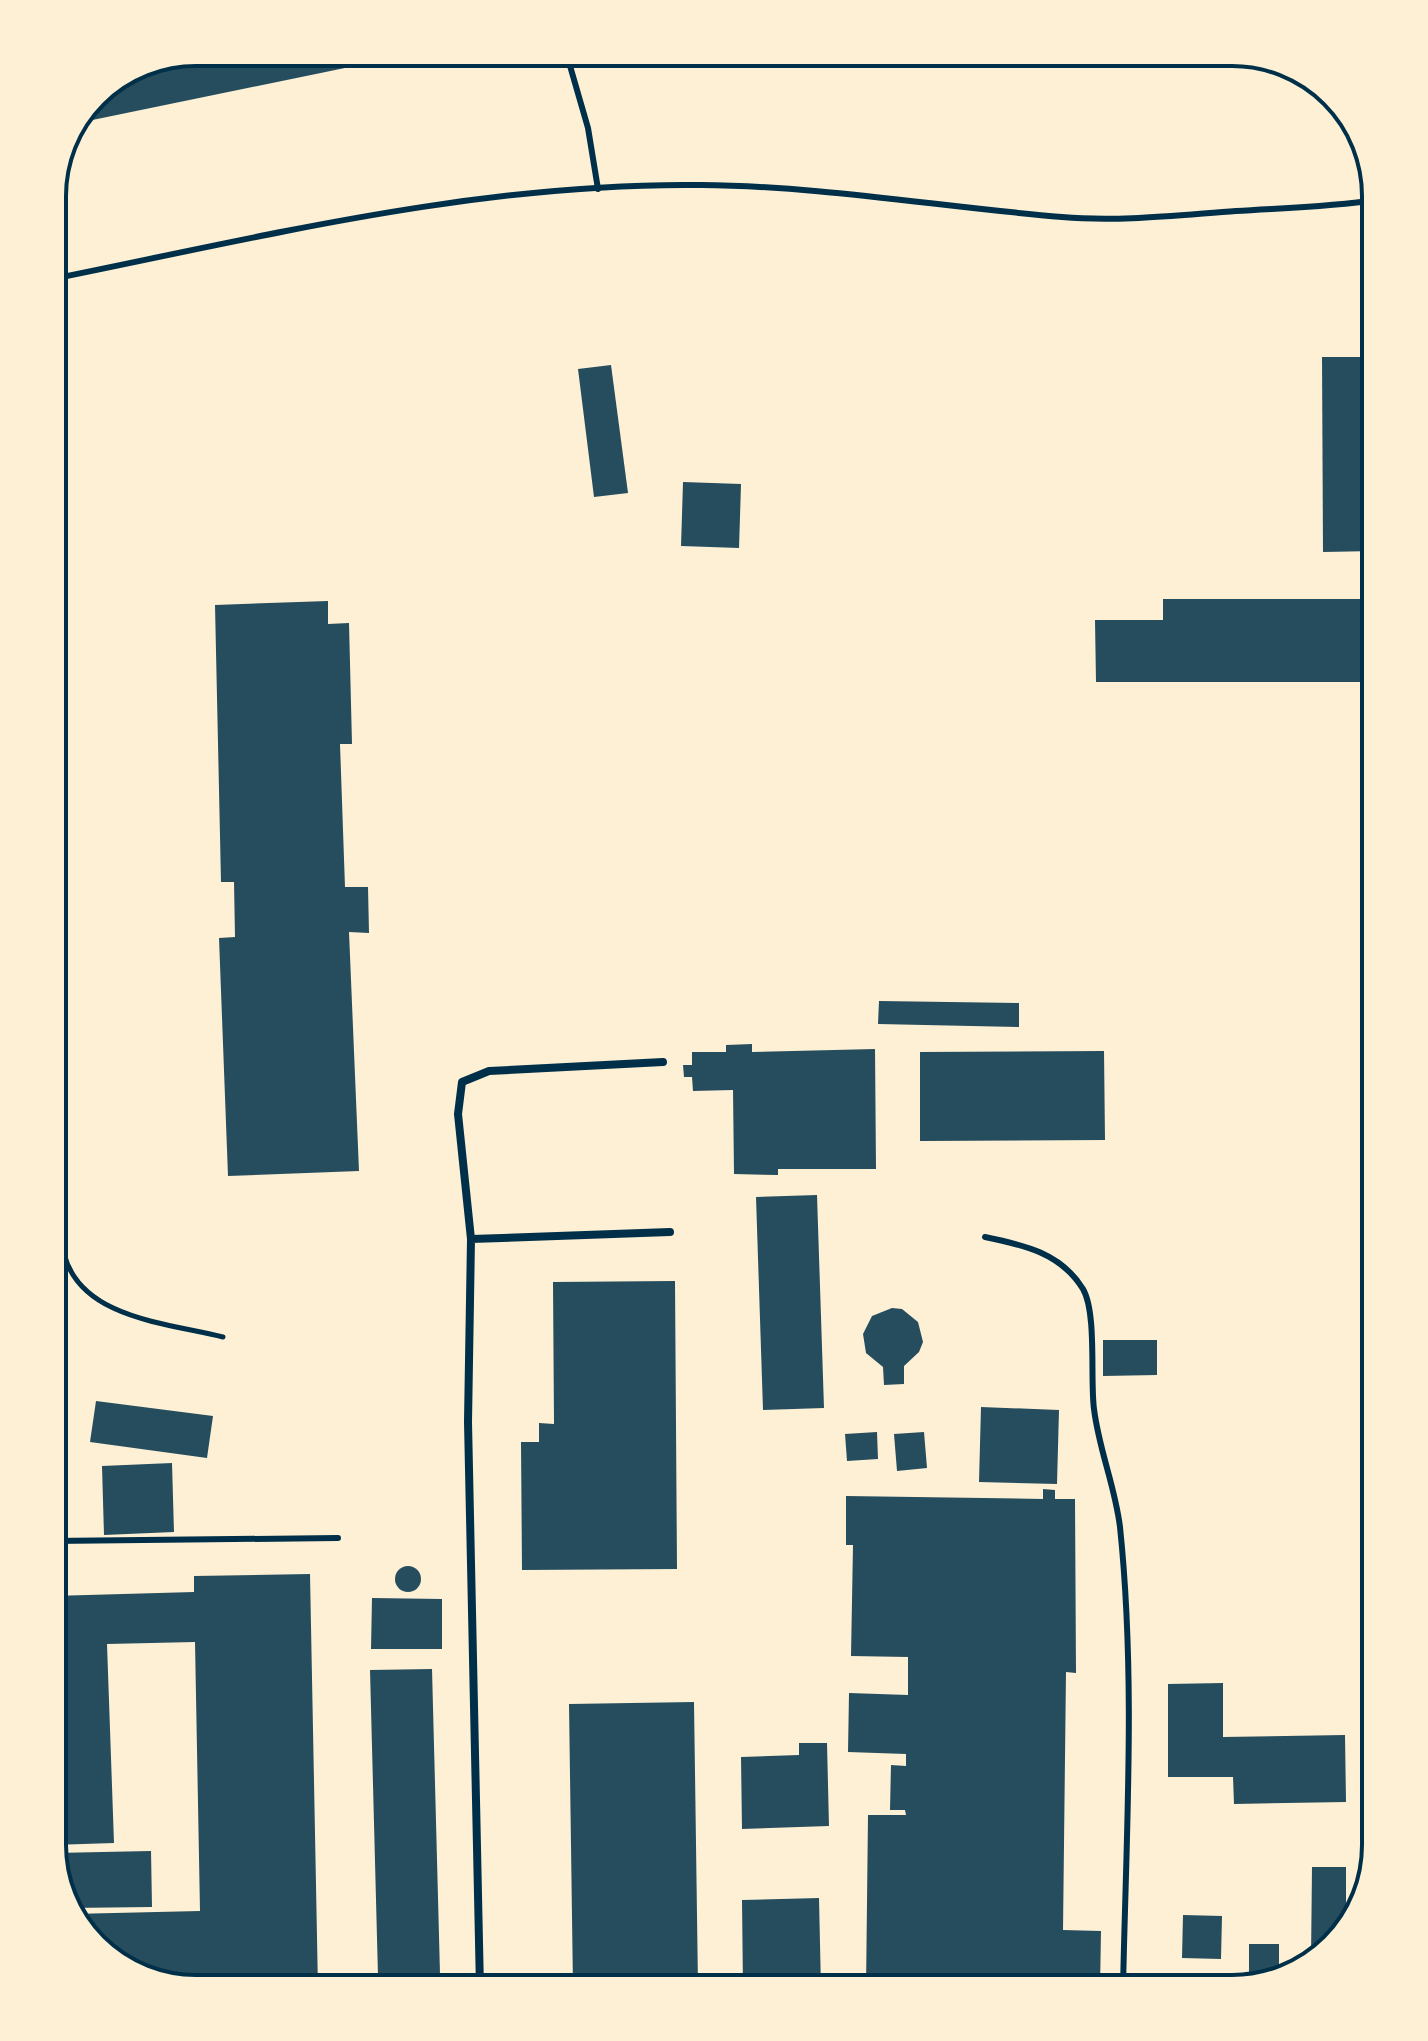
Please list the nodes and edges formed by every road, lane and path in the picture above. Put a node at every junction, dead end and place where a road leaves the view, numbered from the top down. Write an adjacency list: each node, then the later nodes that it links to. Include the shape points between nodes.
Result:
1 (570, 66): 2 (lane)
2 (598, 189): 3 (lane, via 809,188 1065,217 1160,216); 4 (lane, via 334,222)
3 (1362, 201)
4 (66, 276)
5 (663, 1062): 8 (street, via 489,1071 462,1082 458,1114)
6 (670, 1232): 8 (street)
7 (985, 1237): 14 (lane, via 1022,1244 1059,1260 1085,1291 1100,1452 1114,1486 1125,1590 1129,1702)
8 (471, 1239): 13 (street, via 468,1422)
9 (66, 1261): 10 (path, via 84,1290 112,1310)
10 (223, 1337)
11 (338, 1538): 12 (lane)
12 (66, 1541)
13 (480, 1975)
14 (1123, 1975)

